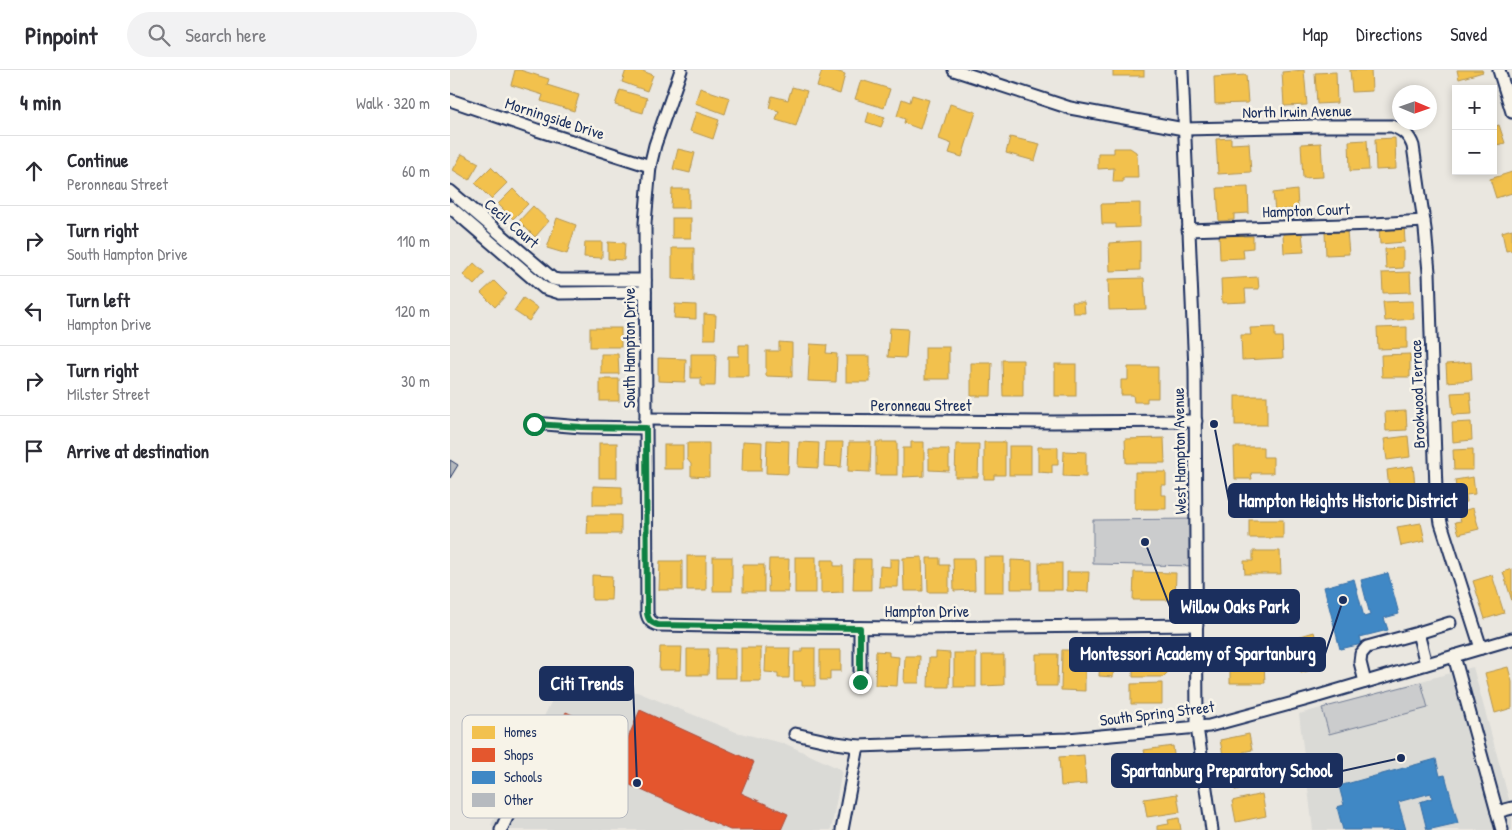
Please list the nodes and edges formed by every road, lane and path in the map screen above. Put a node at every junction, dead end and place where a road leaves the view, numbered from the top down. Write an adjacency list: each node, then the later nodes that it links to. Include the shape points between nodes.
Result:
1 (681, 70): 9 (street, South Hampton Drive)
2 (954, 70): 7 (street, North Irwin Avenue, via 1070,108)
3 (1182, 70): 7 (street, West Hampton Avenue)
4 (1499, 70): 6 (street)
5 (450, 100): 9 (street, Morningside Drive)
6 (1512, 112)
7 (1184, 129): 8 (street, North Irwin Avenue, via 1392,126); 13 (street, West Hampton Avenue)
8 (1407, 134): 12 (street, Brookwood Terrace, via 1413,146)
9 (650, 166): 15 (street, South Hampton Drive)
10 (450, 191): 14 (street, Cecil Court)
11 (450, 207): 16 (street, Cecil Court)
12 (1424, 221): 13 (street, Hampton Court); 27 (street, Brookwood Terrace, via 1429,272 1438,507)
13 (1188, 230): 18 (street, West Hampton Avenue)
14 (553, 279): 15 (street); 16 (street)
15 (645, 280): 17 (street, South Hampton Drive)
16 (549, 291): 17 (street)
17 (645, 292): 20 (street, South Hampton Drive)
18 (1196, 421): 20 (street, Peronneau Street); 23 (street, West Hampton Avenue)
19 (534, 424): 20 (street, Peronneau Street, via 581,427)
20 (646, 424): 22 (street, South Hampton Drive, via 647,613 652,624)
21 (1450, 623): 25 (street)
22 (658, 625): 24 (street, Hampton Drive)
23 (1197, 626): 24 (street, Hampton Drive); 32 (street, West Hampton Avenue)
24 (860, 628): 30 (street)
25 (1418, 633): 29 (street); 31 (street, via 1366,646 1360,662)
26 (1512, 638): 27 (street, South Spring Street)
27 (1481, 648): 28 (street, South Spring Street)
28 (1454, 656): 29 (street, South Spring Street); 36 (street)
29 (1426, 664): 31 (street, South Spring Street)
30 (860, 682)
31 (1365, 682): 32 (street, South Spring Street)
32 (1197, 727): 34 (street, South Spring Street, via 1068,740); 40 (street, West Hampton Avenue)
33 (796, 734): 34 (street, South Spring Street)
34 (858, 746): 39 (street)
35 (1512, 808): 36 (street)
36 (1497, 812): 41 (street)
37 (507, 818): 38 (street)
38 (501, 830)
39 (842, 830)
40 (1212, 830)
41 (1502, 830)

